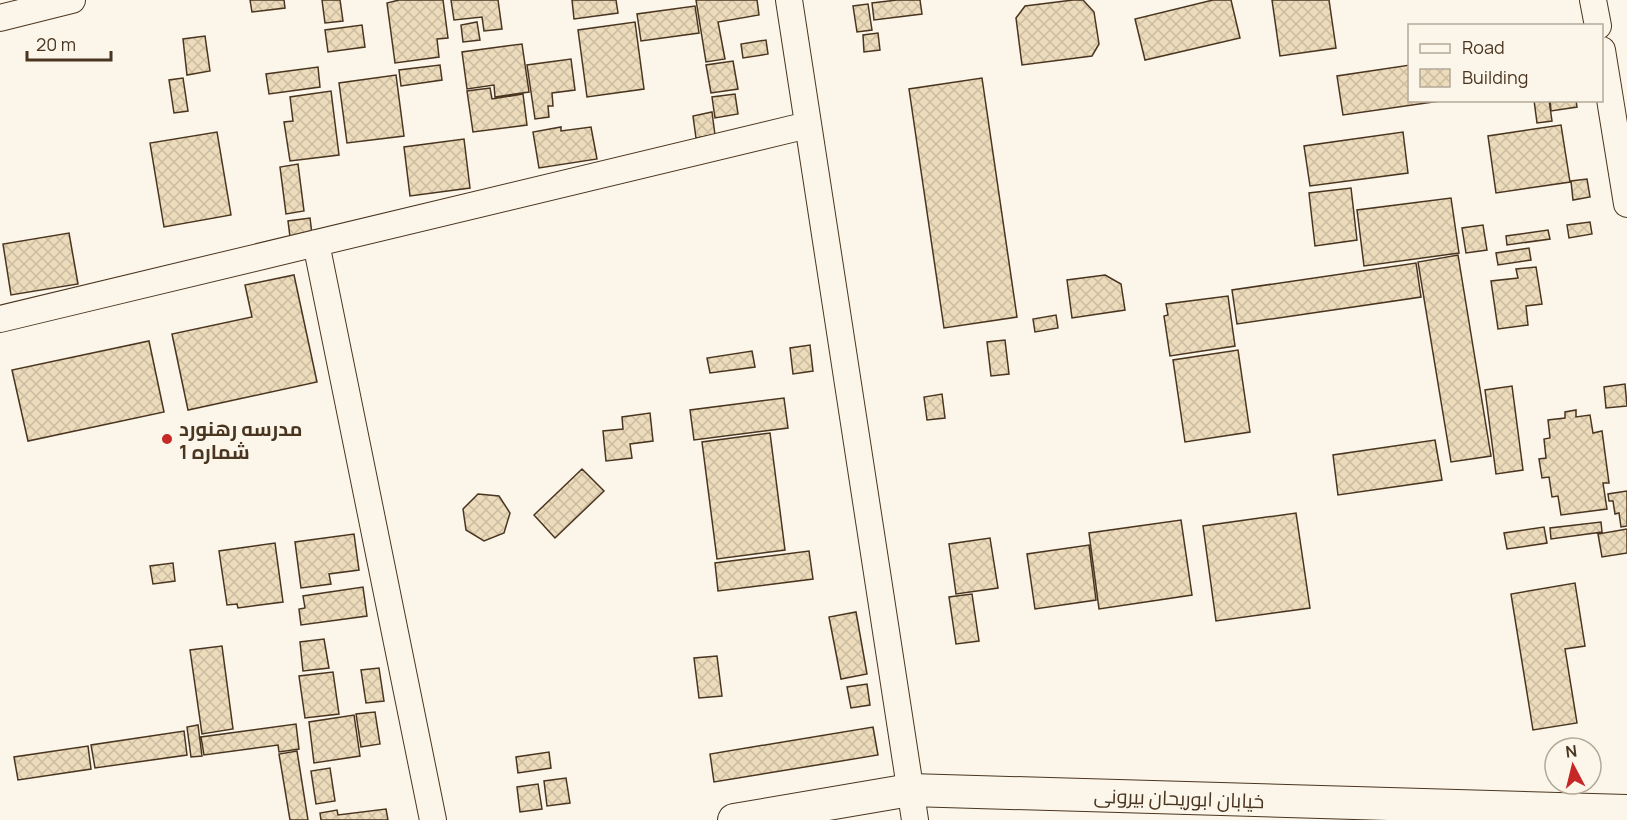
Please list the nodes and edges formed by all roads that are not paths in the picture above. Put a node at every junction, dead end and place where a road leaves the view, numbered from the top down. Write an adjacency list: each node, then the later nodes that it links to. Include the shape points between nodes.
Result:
1 (72, 0): 4 (street)
2 (789, 0): 7 (street)
3 (1593, 0): 5 (street)
4 (0, 18)
5 (1598, 24)
6 (1603, 54): 8 (street)
7 (808, 125): 10 (street); 12 (street)
8 (1622, 138): 9 (street)
9 (1627, 204)
10 (316, 243): 11 (street); 14 (street)
11 (0, 320)
12 (910, 789): 13 (street, خیابان ابوریحان بیرونی); 15 (street, خیابان ابوریحان بیرونی); 16 (street)
13 (1627, 811)
14 (433, 820)
15 (734, 820)
16 (915, 820)

